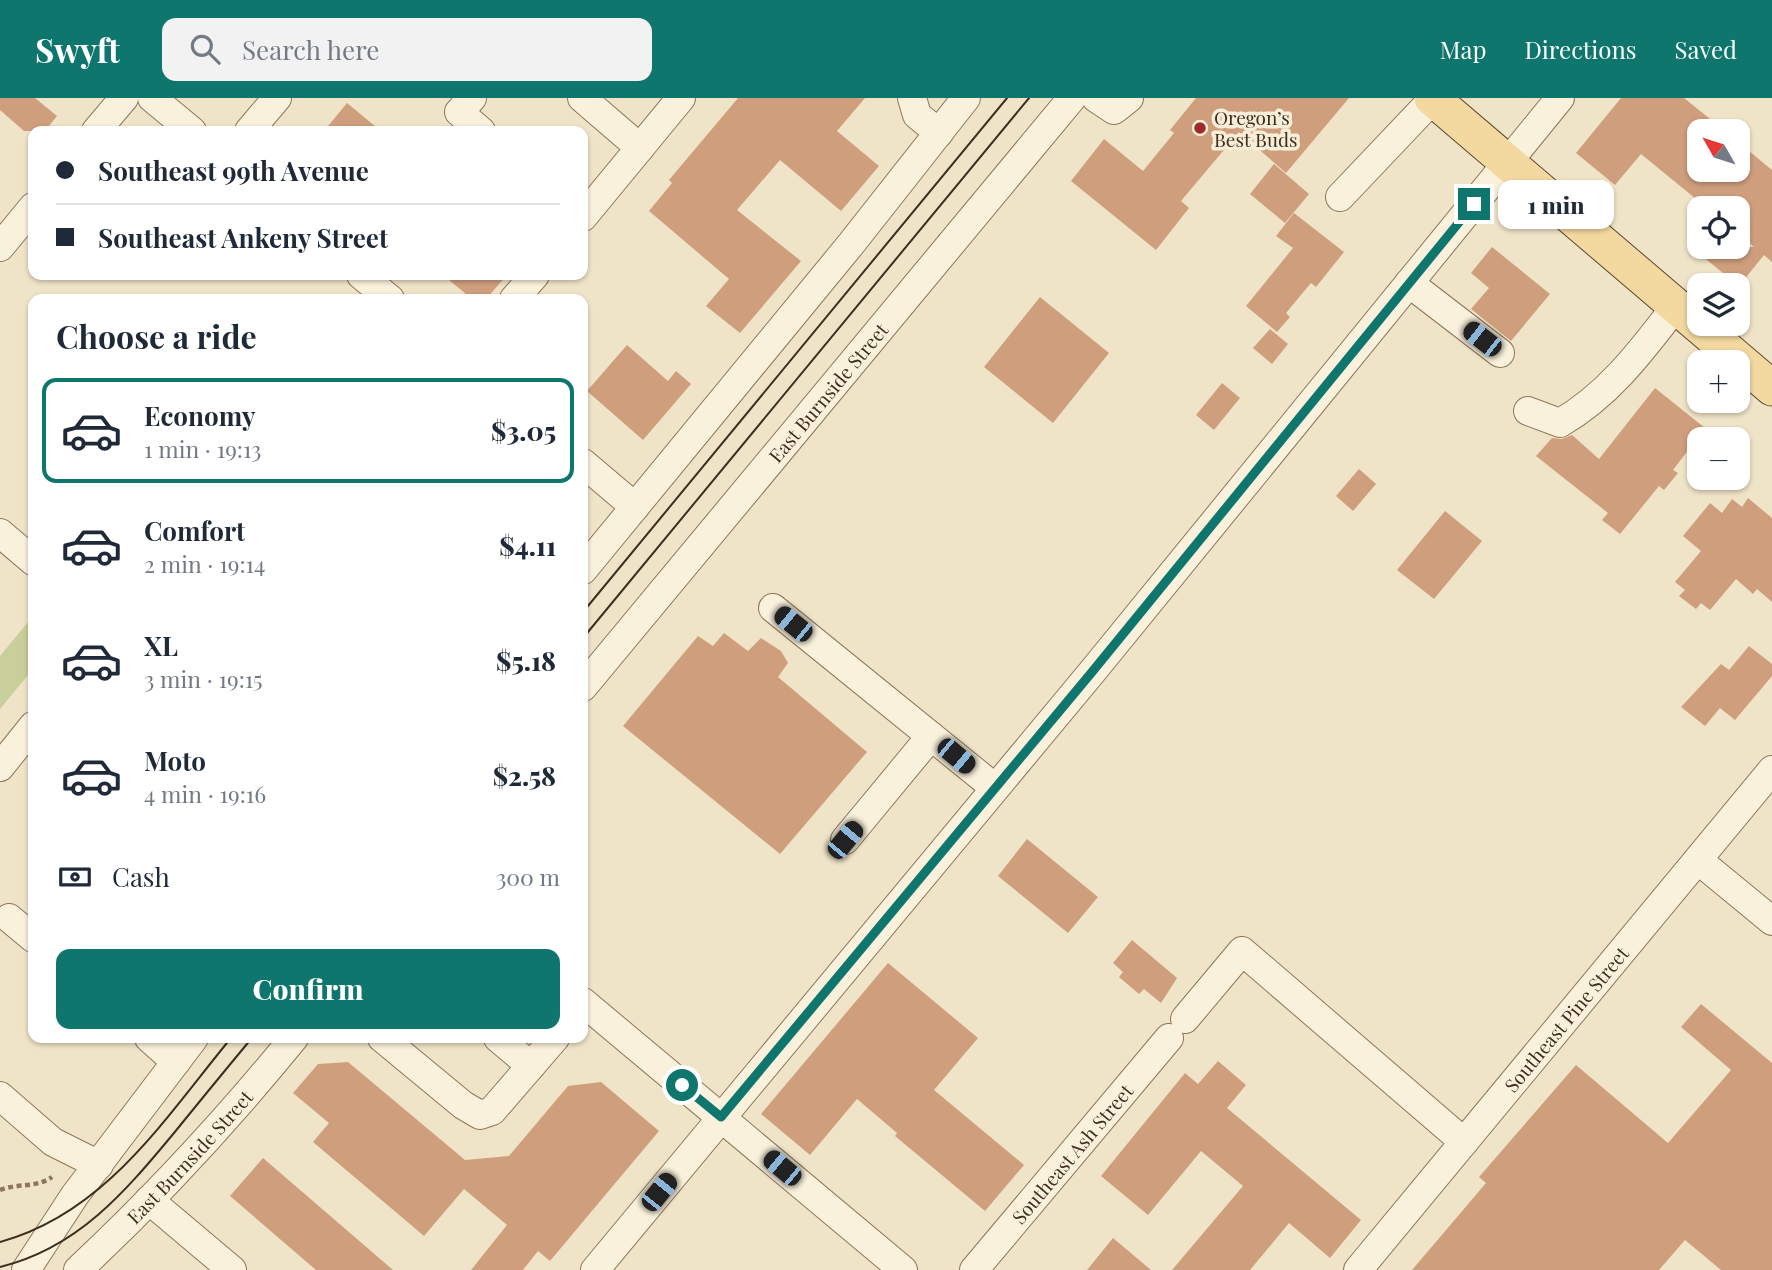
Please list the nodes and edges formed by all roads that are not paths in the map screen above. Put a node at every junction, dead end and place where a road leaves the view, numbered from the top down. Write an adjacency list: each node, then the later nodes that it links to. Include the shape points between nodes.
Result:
1 (124, 98): 14 (street)
2 (152, 98): 15 (street)
3 (277, 98): 16 (street)
4 (472, 98): 17 (street, via 459,112)
5 (582, 98): 19 (street)
6 (681, 98): 19 (street)
7 (912, 98): 18 (street, via 917,115)
8 (966, 98): 18 (street)
9 (1072, 98): 40 (street, East Burnside Street)
10 (1096, 98): 11 (street, via 1114,110)
11 (1129, 98)
12 (1432, 98): 20 (main road); 21 (street)
13 (1560, 98): 20 (street)
14 (100, 126)
15 (186, 126)
16 (254, 126)
17 (475, 126)
18 (939, 133): 35 (street)
19 (640, 148): 22 (street)
20 (1508, 161): 27 (street); 30 (main road)
21 (1340, 197)
22 (588, 211)
23 (28, 212): 24 (street)
24 (0, 247)
25 (367, 280): 28 (street)
26 (531, 280): 29 (street)
27 (1409, 283): 31 (street); 45 (street)
28 (384, 294)
29 (518, 294)
30 (1676, 306): 32 (main road); 33 (street, via 1631,364 1589,407 1560,424)
31 (1500, 353)
32 (1772, 388)
33 (1528, 411)
34 (588, 467): 35 (street)
35 (635, 507): 38 (street)
36 (0, 533): 37 (street)
37 (28, 557)
38 (588, 564)
39 (773, 608): 42 (street)
40 (588, 681)
41 (28, 732): 43 (street)
42 (931, 736): 45 (street); 46 (street)
43 (0, 766)
44 (1772, 770): 47 (street, Southeast Pine Street)
45 (995, 788): 61 (street)
46 (845, 840)
47 (1698, 860): 49 (street); 62 (street, Southeast Pine Street)
48 (9, 918): 50 (street)
49 (1772, 921)
50 (28, 934)
51 (588, 1007): 61 (street)
52 (155, 1043): 58 (street)
53 (190, 1043): 58 (street)
54 (290, 1043): 64 (street, East Burnside Street)
55 (388, 1043): 59 (street, via 480,1115 492,1111)
56 (504, 1043): 59 (street)
57 (551, 1043): 59 (street)
58 (176, 1062): 63 (street)
59 (531, 1066)
60 (0, 1096): 63 (street, via 53,1142)
61 (721, 1117): 68 (street); 69 (street)
62 (1464, 1142): 70 (street, Southeast Ash Street, via 1241,951); 71 (street, Southeast Pine Street)
63 (99, 1165): 65 (street)
64 (149, 1200): 66 (street, East Burnside Street); 67 (street)
65 (26, 1270)
66 (78, 1270)
67 (232, 1270)
68 (594, 1270)
69 (903, 1270)
70 (974, 1270)
71 (1358, 1270)

